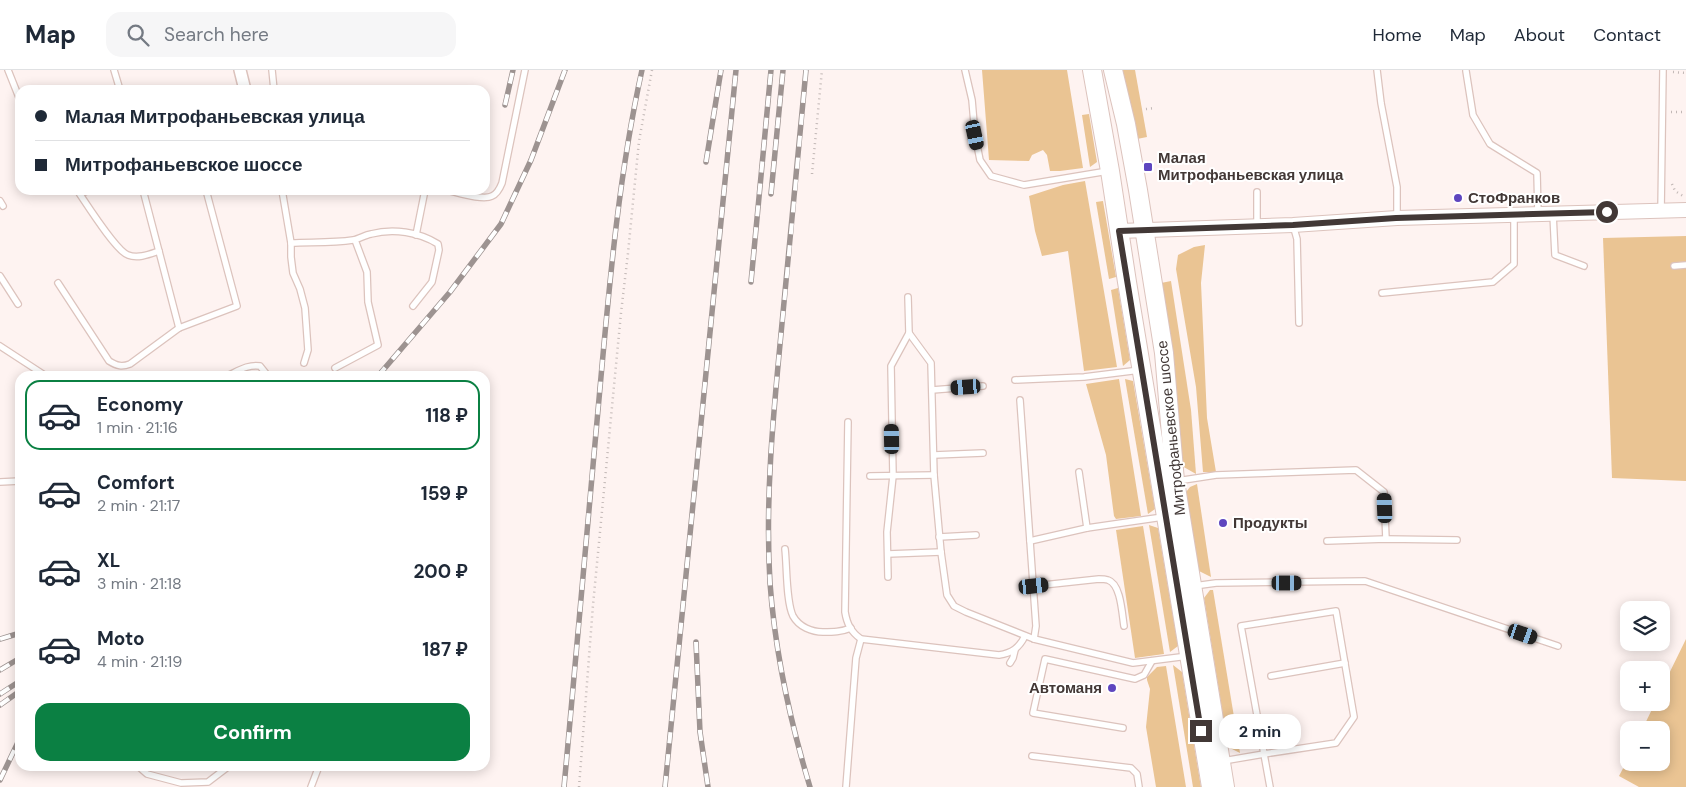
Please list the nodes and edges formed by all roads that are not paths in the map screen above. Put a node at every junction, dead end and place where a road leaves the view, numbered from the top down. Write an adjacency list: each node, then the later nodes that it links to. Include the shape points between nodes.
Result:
1 (8, 70): 15 (lane)
2 (114, 70): 12 (lane)
3 (240, 70): 13 (street)
4 (272, 70): 14 (lane)
5 (525, 70): 23 (lane, via 502,183 491,197)
6 (964, 70): 16 (lane, via 972,100 980,160 991,176 1024,185)
7 (1092, 70): 16 (main road, Митрофаньевское шоссе)
8 (1113, 70): 32 (main road, Митрофаньевское шоссе)
9 (1377, 70): 29 (lane, via 1397,187)
10 (1466, 70): 26 (lane, via 1473,115 1490,144 1537,173)
11 (1663, 71): 25 (lane)
12 (118, 85)
13 (244, 85)
14 (274, 85)
15 (15, 88)
16 (1110, 171): 33 (main road, Митрофаньевское шоссе)
17 (1257, 192): 31 (lane)
18 (81, 195): 37 (lane, via 117,247 127,255 142,256)
19 (144, 195): 37 (lane)
20 (207, 195): 48 (lane, via 237,306)
21 (283, 195): 36 (lane)
22 (424, 195): 34 (lane)
23 (470, 195)
24 (1686, 210): 25 (street)
25 (1661, 211): 27 (street)
26 (1538, 214): 27 (street); 28 (street)
27 (1553, 214): 39 (lane, via 1555,255)
28 (1514, 215): 29 (street); 43 (lane, via 1514,264 1493,282)
29 (1396, 218): 30 (street)
30 (1293, 225): 31 (street); 47 (lane, via 1297,239)
31 (1257, 226): 32 (street)
32 (1144, 230): 33 (street); 69 (main road, Митрофаньевское шоссе, via 1164,353)
33 (1119, 231): 53 (main road, Митрофаньевское шоссе)
34 (416, 235): 35 (lane, via 390,231); 46 (lane, via 438,244 439,250 432,282)
35 (355, 240): 36 (lane); 52 (lane, via 366,272 368,302 378,345)
36 (291, 243): 51 (lane, via 293,273 305,308 308,350)
37 (159, 251): 48 (lane)
38 (1686, 264): 40 (lane)
39 (1584, 266)
40 (1674, 266)
41 (0, 276): 45 (lane)
42 (58, 283): 48 (lane, via 109,361 115,365 130,364)
43 (1382, 293)
44 (908, 297): 49 (lane)
45 (18, 304)
46 (413, 306)
47 (1299, 323)
48 (180, 328)
49 (909, 333): 59 (lane, via 931,363); 67 (lane, via 891,366)
50 (0, 346): 54 (lane)
51 (304, 363)
52 (335, 368)
53 (1142, 370): 57 (lane); 71 (main road, Митрофаньевское шоссе)
54 (38, 371)
55 (237, 371): 56 (lane, via 253,365)
56 (264, 371)
57 (1015, 380)
58 (983, 386): 59 (lane)
59 (932, 390): 63 (lane)
60 (1020, 400): 77 (lane)
61 (848, 422): 86 (lane, via 845,612)
62 (983, 453): 63 (lane)
63 (934, 455): 65 (lane)
64 (1079, 472): 72 (lane)
65 (934, 475): 67 (lane); 74 (lane)
66 (870, 476): 67 (lane)
67 (893, 476): 81 (lane)
68 (15, 481): 70 (lane)
69 (1174, 481): 75 (lane, via 1216,475 1356,470 1384,492); 84 (main road, Митрофаньевское шоссе)
70 (0, 482)
71 (1165, 516): 72 (lane); 92 (main road, Митрофаньевское шоссе)
72 (1087, 528): 77 (lane)
73 (976, 536): 74 (lane)
74 (939, 537): 80 (lane)
75 (1386, 539): 76 (lane); 78 (lane)
76 (1457, 540)
77 (1030, 541): 83 (lane)
78 (1327, 541)
79 (785, 549): 86 (lane, via 794,617 808,629 818,632 843,632)
80 (941, 552): 81 (lane); 87 (lane, via 947,595 954,606)
81 (888, 554): 82 (lane)
82 (888, 576)
83 (1034, 586): 85 (lane, via 1108,580 1118,592); 89 (lane)
84 (1192, 586): 90 (lane, via 1364,581); 100 (main road, Митрофаньевское шоссе)
85 (1124, 626)
86 (851, 628): 88 (lane)
87 (1025, 636): 89 (lane); 91 (lane)
88 (861, 639): 91 (lane, via 999,655); 106 (lane, via 856,658)
89 (1034, 639): 93 (lane, via 1133,663)
90 (1558, 646)
91 (1015, 650): 94 (lane)
92 (1189, 656): 93 (lane); 108 (main road, Митрофаньевское шоссе)
93 (1152, 661): 97 (lane, via 1147,671 1135,679 1045,659 1033,713)
94 (1010, 663)
95 (1345, 663): 96 (lane); 98 (lane, via 1354,717 1336,743); 98 (lane, via 1336,611 1241,626)
96 (1271, 676)
97 (1123, 728)
98 (1264, 754): 100 (lane); 110 (lane)
99 (1032, 756): 107 (lane, via 1131,768 1137,774)
100 (1221, 761): 109 (main road, Митрофаньевское шоссе)
101 (144, 771): 104 (lane)
102 (222, 771): 104 (lane, via 208,782)
103 (317, 771): 105 (lane)
104 (181, 785)
105 (312, 787)
106 (846, 787)
107 (1139, 787)
108 (1211, 787)
109 (1225, 787)
110 (1270, 787)

